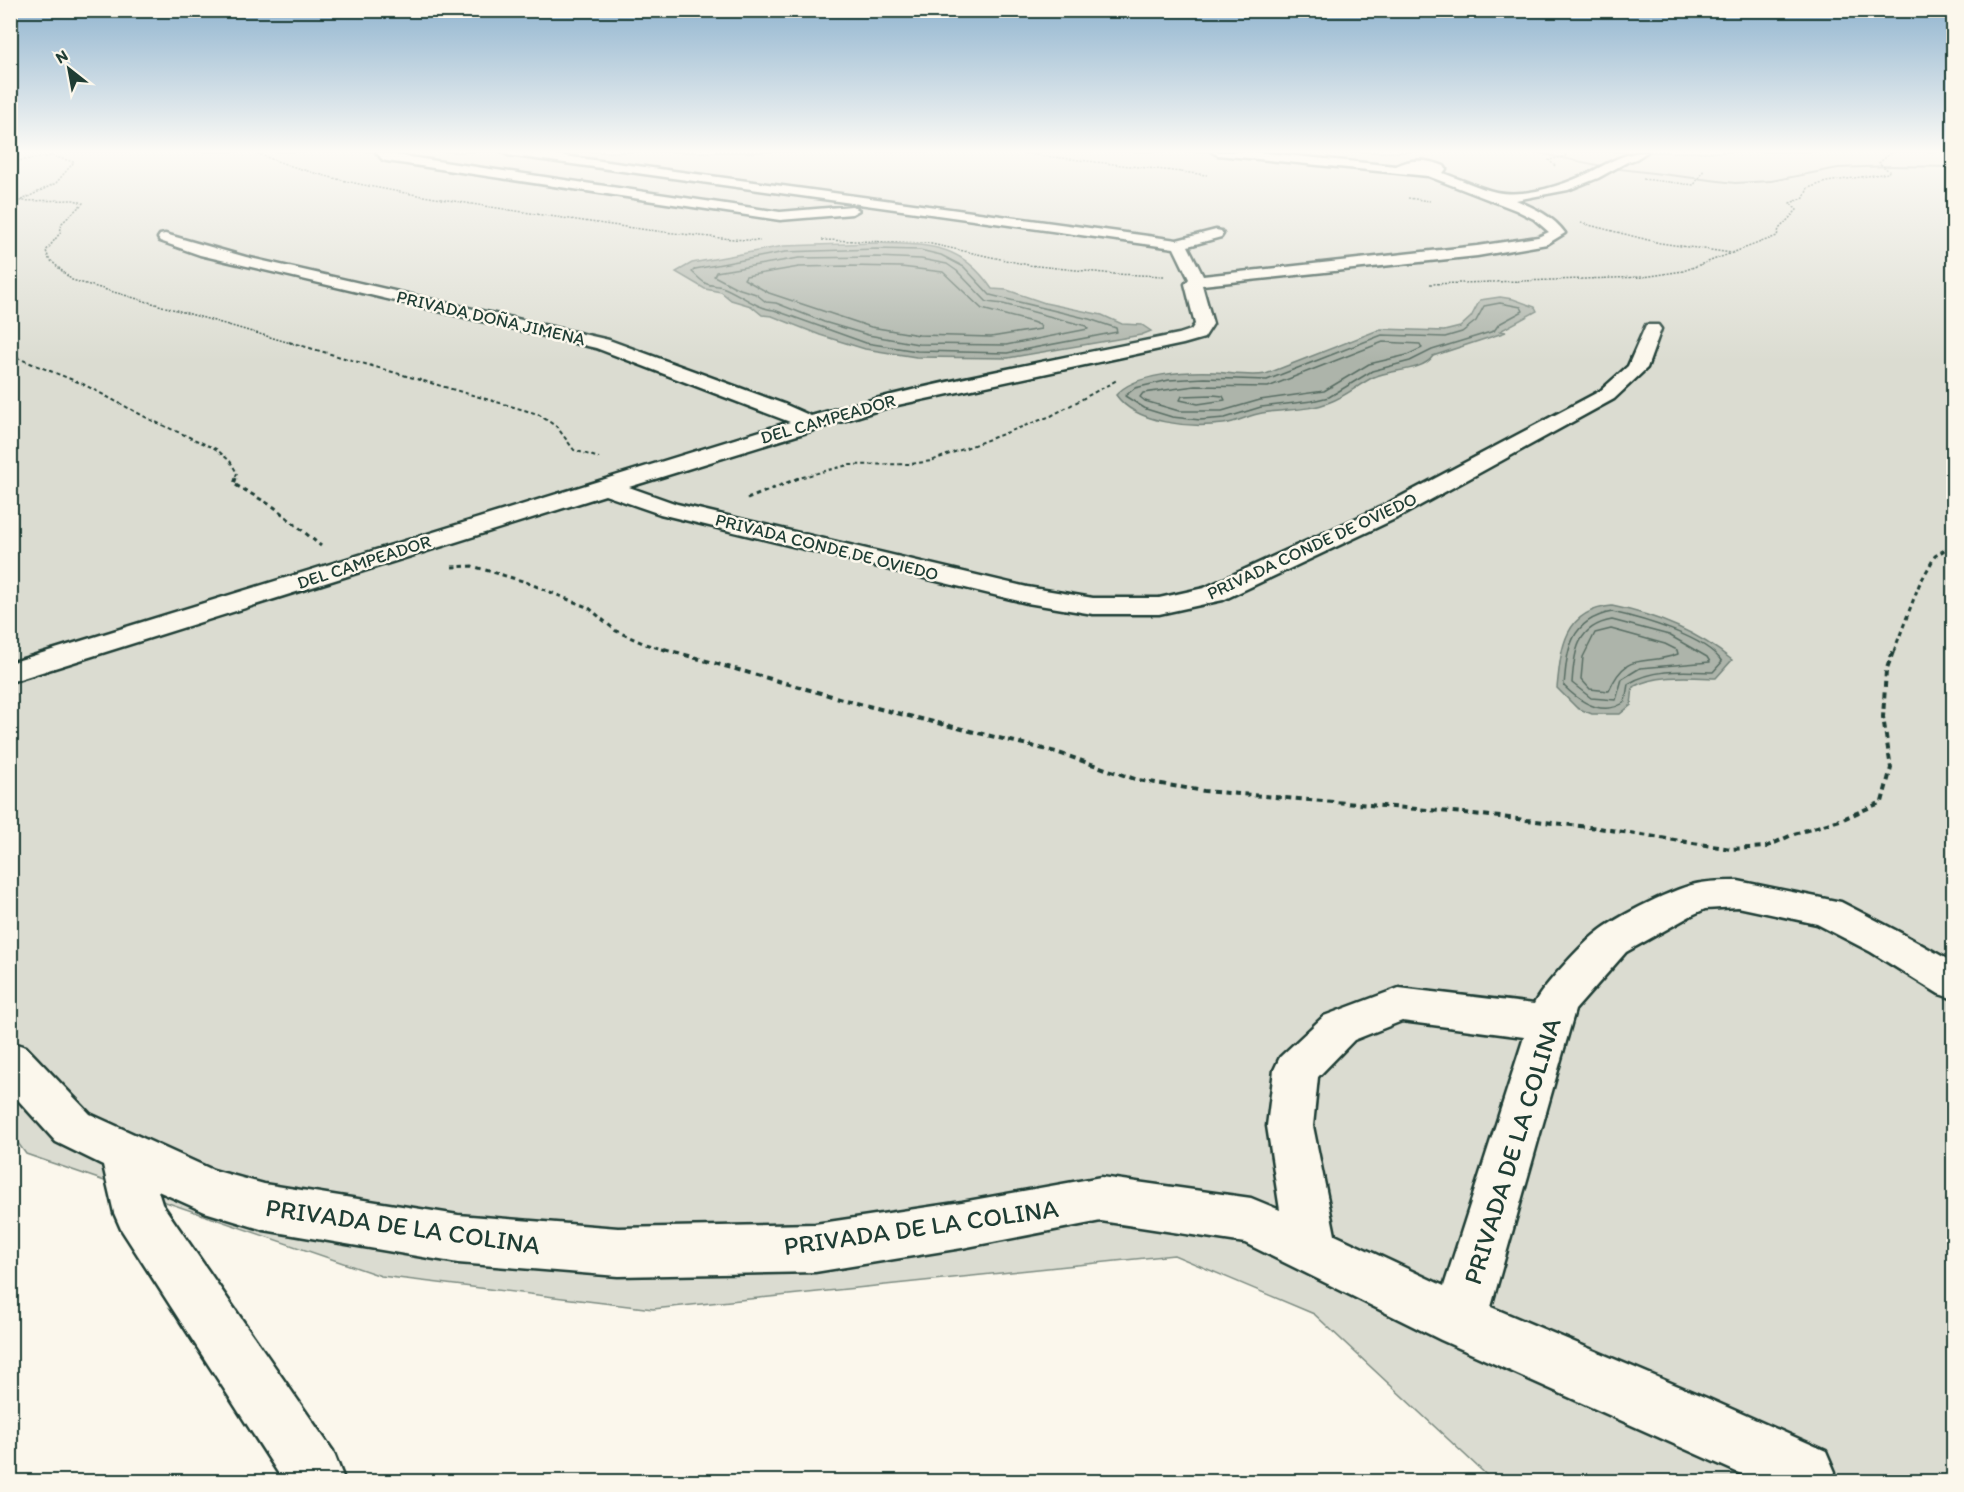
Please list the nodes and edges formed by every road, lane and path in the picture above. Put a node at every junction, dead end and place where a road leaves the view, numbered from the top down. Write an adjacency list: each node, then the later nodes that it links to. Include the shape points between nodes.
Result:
1 (63, 222): 14 (path, via 46,251 49,259 72,280 538,414 557,427 574,450)
2 (1017, 222): 7 (street)
3 (1548, 222): 9 (street, via 1558,233 1542,241)
4 (1785, 222): 8 (path, via 1777,236)
5 (1216, 234): 7 (street)
6 (165, 238): 13 (street, PRIVADA DOÑA JIMENA, via 246,262 602,344)
7 (1177, 244): 9 (street)
8 (1732, 253)
9 (1197, 281): 13 (street, DEL CAMPEADOR, via 1193,285 1204,324 1198,334 952,386)
10 (1652, 329): 15 (street, PRIVADA CONDE DE OVIEDO, via 1637,368 1606,395 1557,423 1390,512 1224,590 1159,606 1093,606 1027,596 669,509)
11 (10, 355): 19 (path, via 83,384 216,449 237,473 234,484 301,527)
12 (1125, 376): 16 (path, via 1064,411 932,461 823,470)
13 (809, 423): 14 (street, DEL CAMPEADOR)
14 (643, 474): 15 (street, DEL CAMPEADOR)
15 (603, 486): 19 (street, DEL CAMPEADOR)
16 (746, 499)
17 (1953, 544): 18 (path, via 1935,556 1919,585 1886,671 1884,717 1891,768 1881,802 1766,848 1731,849 1598,828 1204,791 1138,780 1056,752 860,704 645,644 616,632 589,608 526,582 472,566)
18 (449, 567)
19 (339, 570): 20 (street, DEL CAMPEADOR)
20 (10, 673)
21 (1953, 983): 22 (street, PRIVADA DE LA COLINA, via 1827,912 1738,894 1701,896 1612,942 1556,1003)
22 (1550, 1023): 25 (street, via 1399,1004 1339,1028 1296,1070 1290,1126); 26 (street, PRIVADA DE LA COLINA)
23 (10, 1060): 24 (street, PRIVADA DE LA COLINA, via 73,1128)
24 (124, 1153): 25 (street, PRIVADA DE LA COLINA, via 205,1190 264,1208 481,1241 618,1252 815,1248 1101,1199 1251,1221); 28 (street, via 139,1213)
25 (1312, 1251): 26 (street, PRIVADA DE LA COLINA)
26 (1460, 1321): 27 (street, PRIVADA DE LA COLINA)
27 (1805, 1472)
28 (315, 1482)

